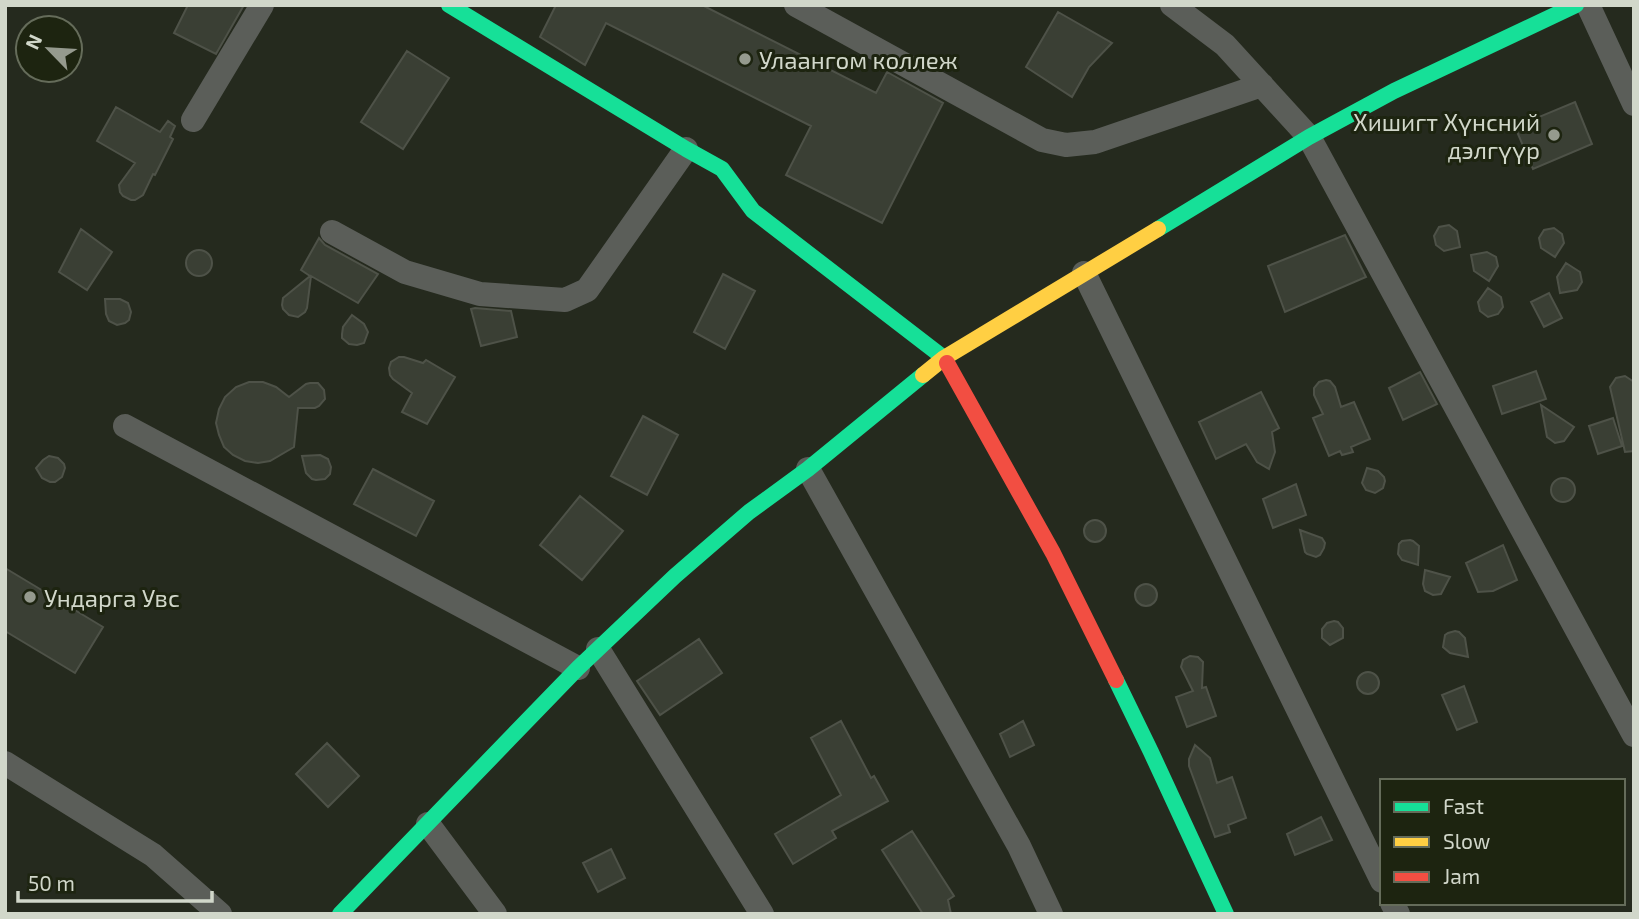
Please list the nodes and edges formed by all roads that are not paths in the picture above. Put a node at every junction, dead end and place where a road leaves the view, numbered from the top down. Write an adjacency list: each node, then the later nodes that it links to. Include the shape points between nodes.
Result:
1 (262, 5): 9 (street)
2 (449, 5): 11 (street)
3 (796, 5): 7 (street, via 1042,140 1066,145 1095,142)
4 (1172, 5): 7 (street, via 1225,45)
5 (1576, 5): 10 (street, via 1394,91)
6 (1588, 5): 8 (street)
7 (1262, 85): 10 (street)
8 (1634, 104)
9 (192, 120)
10 (1309, 137): 13 (street); 19 (street)
11 (686, 149): 12 (street, via 587,290 565,300 480,294 405,272); 14 (street, via 722,169 753,211)
12 (332, 232)
13 (1084, 273): 14 (street); 22 (street)
14 (944, 358): 16 (street); 28 (street, via 1053,554)
15 (125, 426): 18 (street)
16 (808, 468): 17 (street, via 749,512); 27 (street, via 1019,846)
17 (598, 649): 18 (street); 26 (street)
18 (578, 668): 21 (street)
19 (1634, 735)
20 (5, 763): 23 (street, via 153,855)
21 (428, 824): 24 (street); 25 (street)
22 (1380, 877)
23 (220, 914)
24 (340, 914)
25 (495, 914)
26 (762, 914)
27 (1051, 914)
28 (1226, 914)

